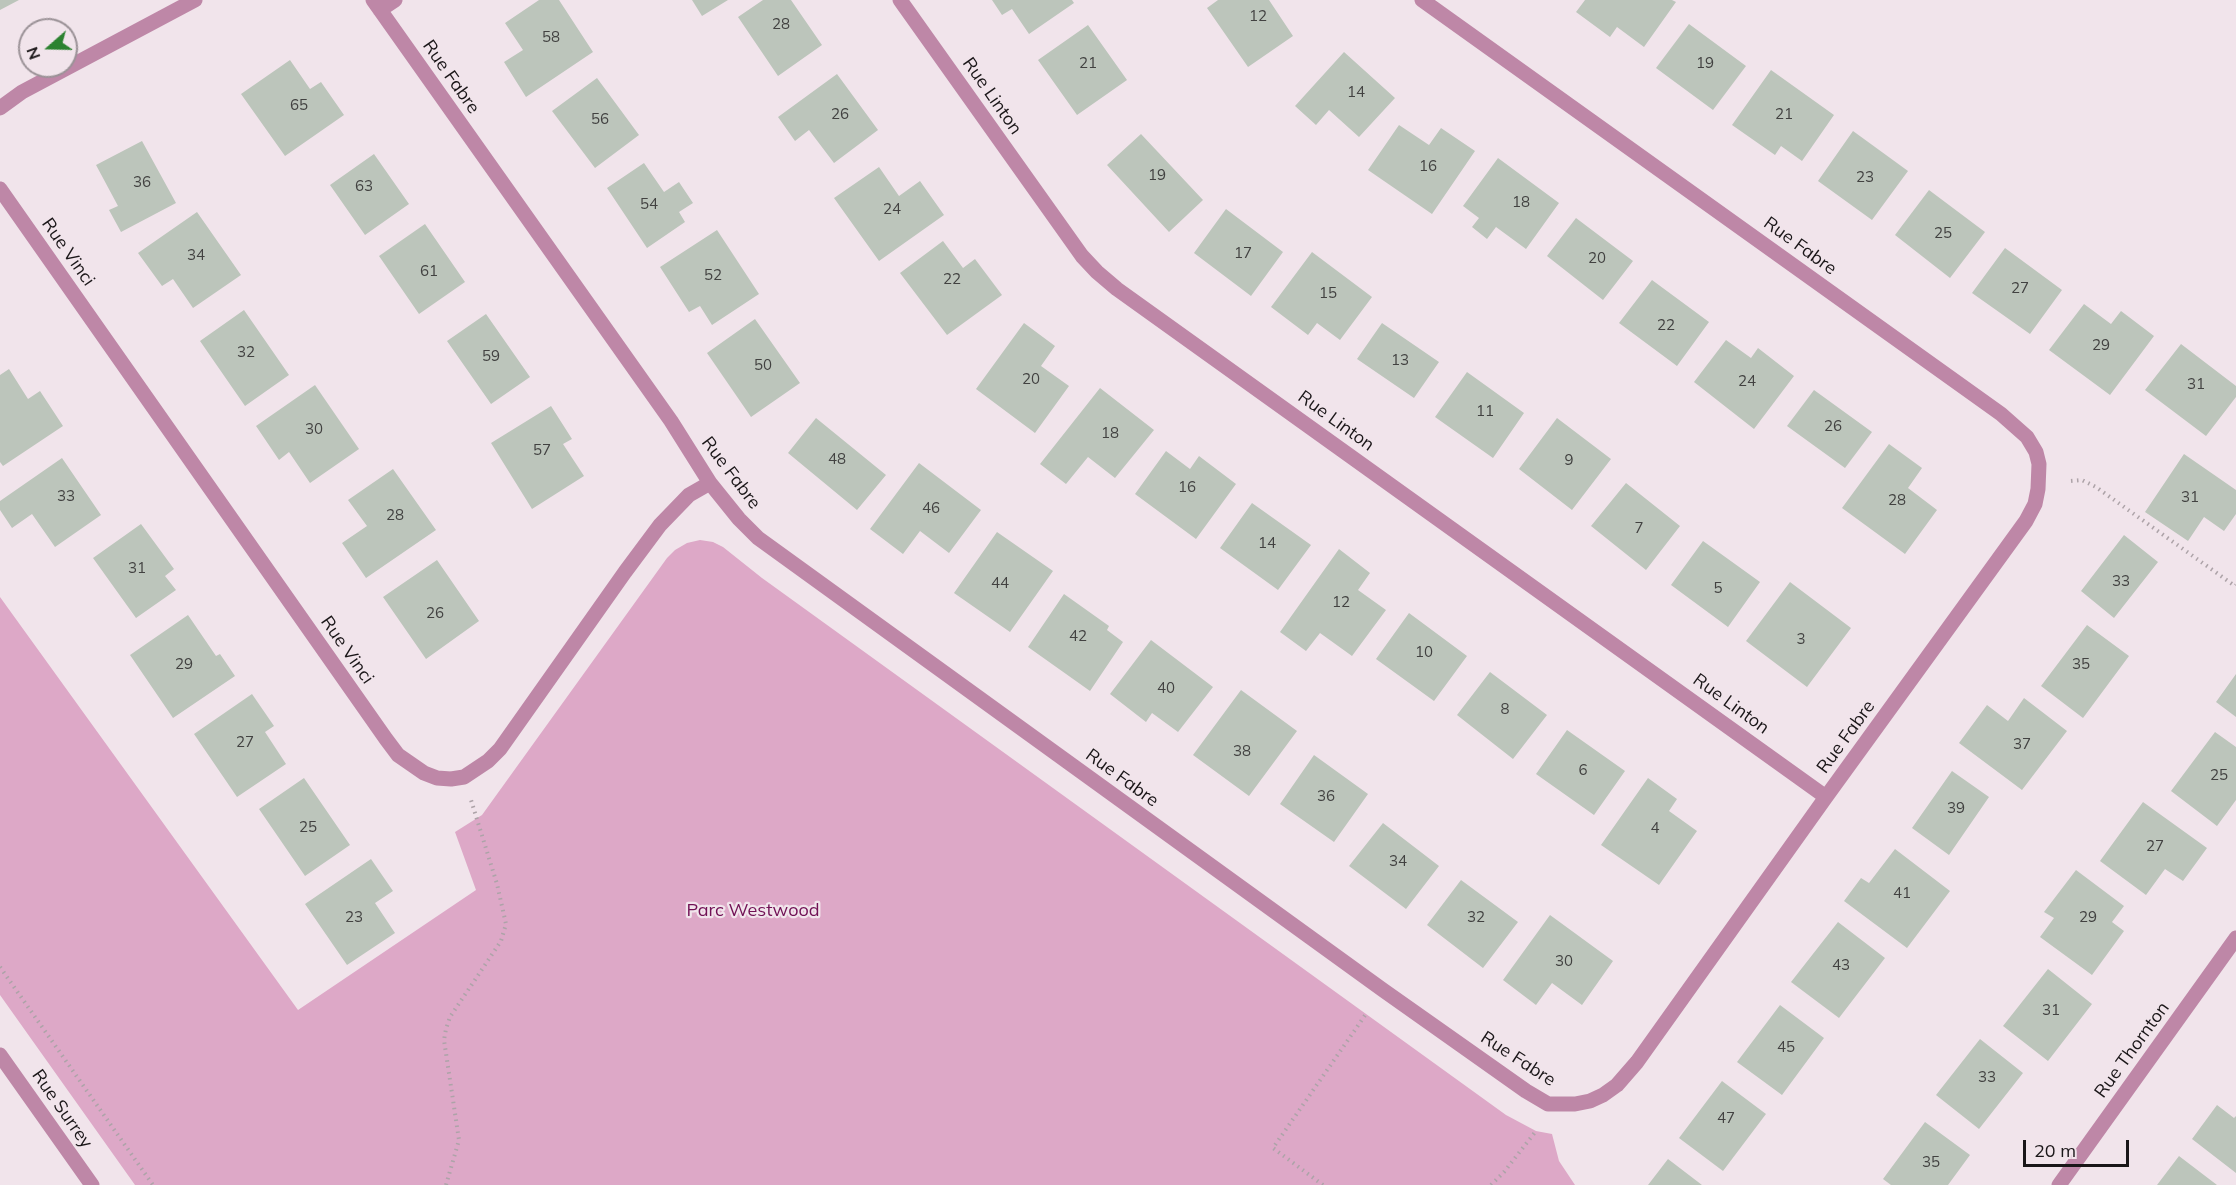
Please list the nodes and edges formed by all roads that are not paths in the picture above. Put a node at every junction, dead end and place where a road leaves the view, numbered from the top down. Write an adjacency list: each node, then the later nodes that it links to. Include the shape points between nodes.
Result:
1 (195, 0): 6 (street, via 22,92)
2 (395, 0): 5 (street)
3 (900, 0): 9 (street, Rue Linton, via 1097,272)
4 (1422, 0): 9 (street, Rue Fabre, via 2001,414 2027,437 2036,452 2038,489 2026,522)
5 (376, 5): 8 (street, Rue Fabre, via 664,411)
6 (0, 108)
7 (0, 189): 8 (street, Rue Vinci, via 398,755 424,773 437,778 464,777 500,749 660,525 689,495)
8 (710, 483): 9 (street, Rue Fabre, via 739,519 781,556 1383,990 1548,1104 1590,1101 1627,1074)
9 (1826, 797)
10 (2236, 938): 13 (street, Rue Thornton)
11 (0, 1055): 12 (street, Rue Surrey)
12 (92, 1185)
13 (2059, 1185)

